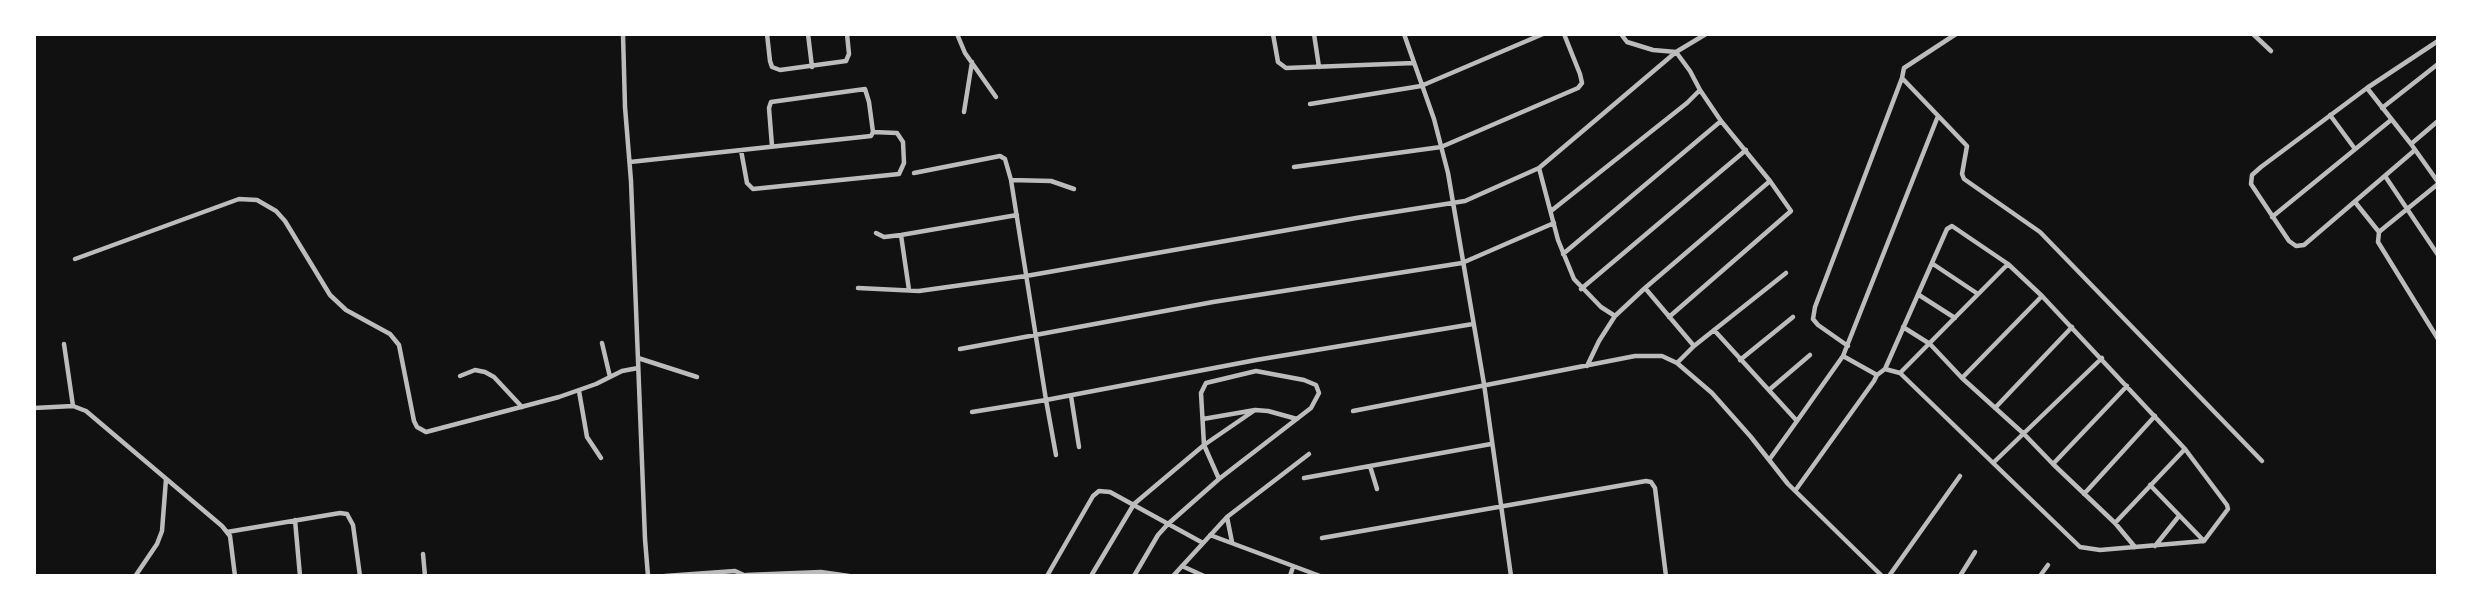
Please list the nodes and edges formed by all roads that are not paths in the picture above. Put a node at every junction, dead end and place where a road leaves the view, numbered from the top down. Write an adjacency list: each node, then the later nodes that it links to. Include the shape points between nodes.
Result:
1 (623, 34): 44 (street)
2 (767, 34): 21 (street, via 772,67)
3 (808, 34): 21 (street)
4 (847, 34): 21 (street, via 846,62)
5 (957, 34): 18 (street)
6 (1274, 34): 22 (street, via 1281,66)
7 (1314, 34): 22 (street)
8 (1404, 34): 19 (street)
9 (1543, 34): 24 (street)
10 (1564, 34): 39 (street, via 1580,74 1582,83 1578,88)
11 (1621, 34): 17 (street, via 1627,42)
12 (1706, 34): 17 (street)
13 (1956, 34): 23 (street, via 1904,68)
14 (2253, 34): 16 (street)
15 (2438, 41): 25 (street)
16 (2271, 51)
17 (1676, 52): 26 (street); 46 (street)
18 (972, 62): 27 (street); 30 (street)
19 (1414, 63): 22 (street); 24 (street)
20 (2438, 64): 29 (street)
21 (812, 67)
22 (1319, 67)
23 (1902, 78): 31 (street); 92 (street, via 1815,307 1813,319 1818,325)
24 (1422, 86): 28 (street); 39 (street)
25 (2367, 88): 29 (street); 32 (street)
26 (1700, 90): 34 (street); 56 (street)
27 (996, 97)
28 (1310, 104)
29 (2382, 108): 33 (street)
30 (964, 112)
31 (1938, 116): 92 (street); 135 (street, via 1967,146 1964,179 2040,232)
32 (2330, 116): 40 (street); 58 (street, via 2252,174 2251,184)
33 (2391, 120): 37 (street); 40 (street)
34 (1721, 121): 42 (street); 63 (street)
35 (2438, 121): 37 (street)
36 (873, 132): 38 (street, via 866,137); 38 (street, via 865,88 775,100 769,108); 41 (street, via 897,133 903,142 904,163 899,174 753,189 747,183)
37 (2411, 144): 43 (street)
38 (772, 146): 41 (street)
39 (1442, 147): 45 (street); 54 (street)
40 (2355, 149): 58 (street)
41 (741, 150): 44 (street)
42 (1746, 150): 50 (street); 73 (street)
43 (2415, 150): 48 (street); 51 (street)
44 (630, 162): 96 (street)
45 (1294, 167)
46 (1539, 168): 54 (street); 56 (street)
47 (914, 172): 49 (street, via 1000,156 1005,159)
48 (2385, 176): 53 (street); 55 (street)
49 (1011, 180): 52 (street, via 1051,181); 57 (street)
50 (1770, 181): 72 (street); 79 (street, via 1791,212)
51 (2438, 183): 55 (street)
52 (1074, 189)
53 (2355, 202): 58 (street, via 2304,244 2296,246); 60 (street)
54 (1454, 203): 66 (street); 70 (street)
55 (2407, 207): 60 (street); 64 (street)
56 (1551, 211): 59 (street)
57 (1017, 215): 62 (street); 70 (street)
58 (2272, 218)
59 (1554, 224): 63 (street); 66 (street)
60 (2379, 232): 87 (street, via 2378,242)
61 (876, 233): 62 (street, via 884,237)
62 (901, 235): 74 (street)
63 (1563, 254): 73 (street)
64 (2438, 255)
65 (75, 259): 116 (street, via 239,199 257,200 285,220 330,295 346,310 390,334 399,345 414,421 420,430 445,428)
66 (1462, 263): 82 (street); 86 (street)
67 (1933, 264): 68 (street, via 1947,229 1952,226); 75 (street); 76 (street)
68 (2008, 264): 75 (street); 77 (street)
69 (1786, 273): 85 (street)
70 (1026, 276): 74 (street); 86 (street)
71 (858, 288): 74 (street)
72 (1644, 288): 78 (street); 79 (street)
73 (1581, 289): 78 (street)
74 (909, 290)
75 (1978, 294): 81 (street)
76 (1919, 295): 81 (street); 83 (street)
77 (2042, 296): 84 (street); 108 (street)
78 (1615, 316): 100 (street)
79 (1669, 317): 91 (street)
80 (1792, 317): 98 (street)
81 (1955, 318): 90 (street)
82 (1473, 324): 109 (street); 113 (street)
83 (1903, 327): 90 (street); 102 (street)
84 (2072, 327): 97 (street); 118 (street)
85 (1714, 330): 91 (street); 98 (street)
86 (1036, 335): 93 (street); 114 (street)
87 (2438, 339)
88 (602, 343): 106 (street)
89 (64, 344): 115 (street)
90 (1930, 344): 103 (street); 108 (street)
91 (1694, 346): 99 (street)
92 (1848, 346): 95 (street)
93 (960, 349)
94 (1810, 355): 111 (street)
95 (1843, 356): 104 (street); 125 (street)
96 (638, 358): 101 (street); 107 (street)
97 (2102, 358): 110 (street); 126 (street)
98 (1740, 360): 111 (street)
99 (1677, 363): 100 (street, via 1643,356); 134 (street, via 1712,393)
100 (1587, 366): 109 (street)
101 (638, 368): 106 (street); 173 (street)
102 (1885, 369): 103 (street); 104 (street)
103 (1900, 373): 136 (street)
104 (1877, 375): 145 (street)
105 (460, 376): 116 (street, via 476,370 485,372)
106 (610, 377): 112 (street)
107 (697, 377)
108 (1962, 378): 118 (street)
109 (1484, 384): 120 (street); 127 (street)
110 (2127, 386): 122 (street); 137 (street)
111 (1769, 390): 125 (street)
112 (579, 391): 116 (street); 133 (street, via 587,437)
113 (1071, 396): 114 (street); 129 (street)
114 (1046, 400): 121 (street); 132 (street)
115 (73, 406): 117 (street); 141 (street, via 86,411)
116 (522, 407)
117 (34, 408)
118 (1995, 408): 126 (street)
119 (1255, 410): 123 (street); 124 (street); 128 (street)
120 (1353, 411)
121 (972, 412)
122 (2155, 416): 130 (street); 146 (street)
123 (1203, 419): 124 (street, via 1201,393 1206,383 1256,371 1316,385 1318,399); 128 (street)
124 (1297, 419): 142 (street)
125 (1797, 421): 134 (street)
126 (2024, 434): 136 (street); 137 (street)
127 (1491, 444): 138 (street); 148 (street)
128 (1204, 445): 142 (street); 147 (street)
129 (1079, 447)
130 (2185, 449): 143 (street); 157 (street, via 2228,507)
131 (1309, 454): 150 (street)
132 (1056, 455)
133 (601, 458)
134 (1769, 460): 145 (street)
135 (2262, 461)
136 (1993, 463): 161 (street, via 2080,547)
137 (2053, 464): 146 (street)
138 (1370, 466): 140 (street); 144 (street)
139 (1960, 476): 186 (street)
140 (1304, 478)
141 (166, 479): 154 (street); 167 (street, via 162,531)
142 (1219, 479): 153 (street)
143 (2150, 485): 149 (street); 152 (street)
144 (1377, 489)
145 (1795, 491): 185 (street)
146 (2084, 494): 152 (street)
147 (1134, 504): 153 (street); 176 (street, via 1110,492 1096,493); 177 (street)
148 (1500, 507): 156 (street); 183 (street); 184 (street, via 1651,482 1656,488)
149 (2180, 516): 157 (street); 160 (street)
150 (1227, 517): 155 (street); 158 (street)
151 (295, 520): 154 (street); 170 (street); 171 (street, via 347,514)
152 (2115, 523): 161 (street)
153 (1168, 524): 159 (street); 178 (street)
154 (227, 532): 169 (street)
155 (1210, 535): 158 (street); 159 (street)
156 (1322, 538)
157 (2204, 541): 160 (street)
158 (1232, 542): 166 (street)
159 (1203, 543): 165 (street)
160 (2155, 546): 161 (street)
161 (2135, 547)
162 (1975, 552): 187 (street)
163 (423, 554): 172 (street)
164 (2048, 565): 188 (street)
165 (1182, 566): 179 (street); 180 (street)
166 (1293, 567): 181 (street); 182 (street)
167 (136, 575)
168 (746, 575): 174 (street, via 735,571); 175 (street, via 821,572)
169 (235, 576)
170 (300, 576)
171 (360, 576)
172 (425, 576)
173 (648, 576)
174 (665, 576)
175 (849, 576)
176 (1047, 576)
177 (1091, 576)
178 (1134, 576)
179 (1173, 576)
180 (1204, 576)
181 (1290, 576)
182 (1320, 576)
183 (1511, 576)
184 (1666, 576)
185 (1882, 576)
186 (1888, 576)
187 (1960, 576)
188 (2040, 576)

